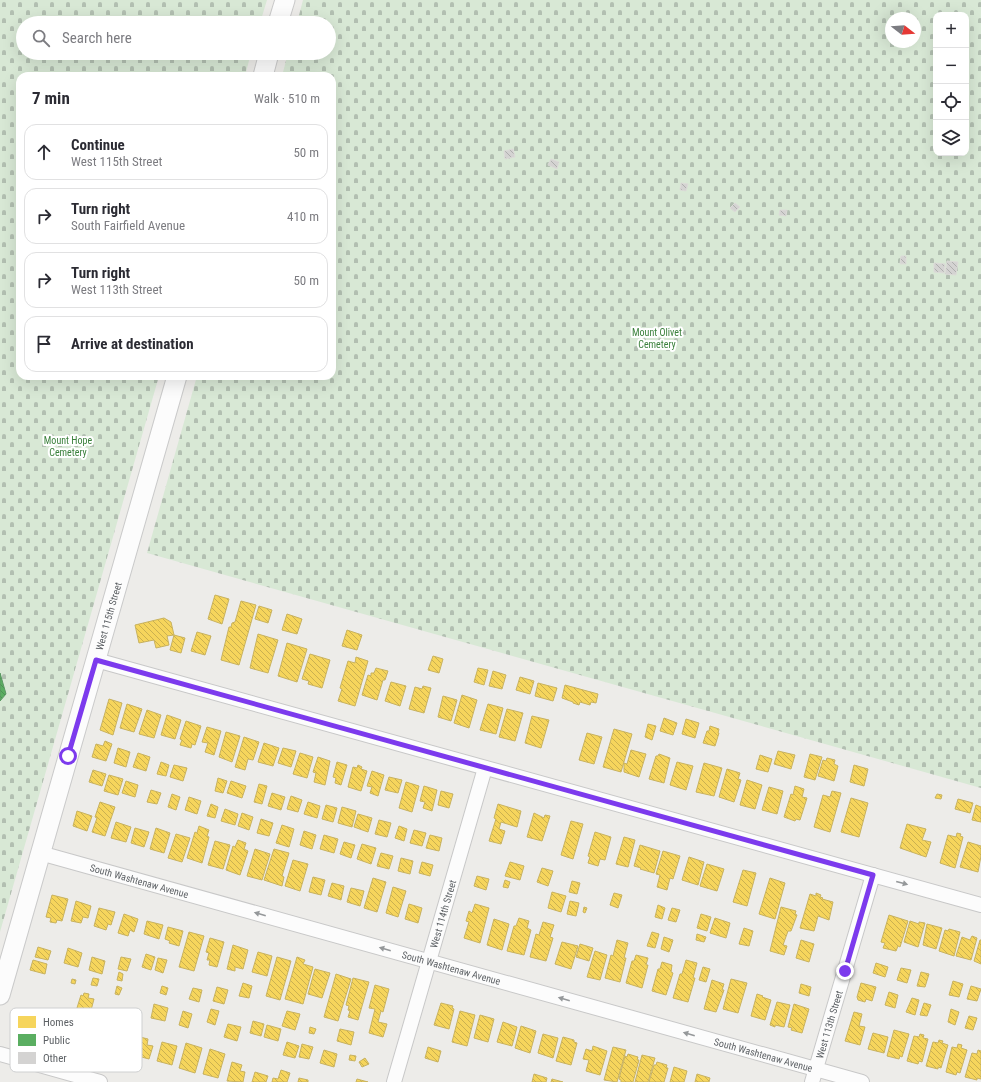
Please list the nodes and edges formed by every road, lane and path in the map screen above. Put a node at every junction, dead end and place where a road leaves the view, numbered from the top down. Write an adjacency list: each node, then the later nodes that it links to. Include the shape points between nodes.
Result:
1 (285, 0): 2 (street)
2 (280, 16)
3 (267, 60): 4 (street)
4 (264, 72)
5 (176, 380): 6 (street, West 115th Street)
6 (96, 660): 7 (street); 8 (street, West 115th Street)
7 (485, 768): 9 (street); 11 (street, West 114th Street)
8 (40, 853): 11 (street, South Washtenaw Avenue, one-way to 8); 12 (street, West 115th Street)
9 (873, 875): 10 (street, one-way to 10); 16 (street, West 113th Street)
10 (981, 905)
11 (430, 962): 16 (street, South Washtenaw Avenue, one-way to 11); 18 (street, West 114th Street)
12 (0, 995)
13 (0, 1054): 14 (street)
14 (10, 1057)
15 (64, 1072): 17 (street)
16 (814, 1076): 19 (street, South Washtenaw Avenue)
17 (100, 1082)
18 (394, 1082)
19 (862, 1082)

